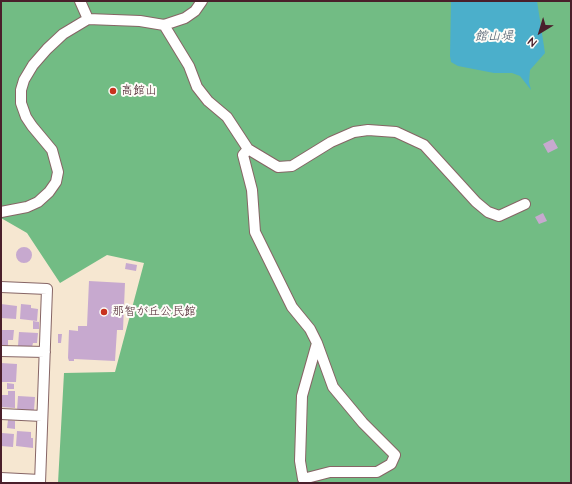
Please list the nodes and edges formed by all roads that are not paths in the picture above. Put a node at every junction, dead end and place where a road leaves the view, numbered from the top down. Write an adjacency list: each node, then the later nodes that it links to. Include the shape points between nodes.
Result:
1 (80, 1): 3 (street)
2 (202, 1): 4 (street, via 195,11 185,18)
3 (88, 19): 4 (street, via 140,21); 7 (street, via 63,34 47,49 33,65 21,90 26,118 52,150 58,172 56,182 38,202 28,207)
4 (164, 25): 5 (street, via 189,66 197,87 208,101 228,117)
5 (248, 149): 6 (street, via 278,167 292,166 331,142 354,132 396,132 424,145 488,212 498,216); 9 (street, via 243,155 252,190 255,232 292,307 310,329)
6 (525, 204)
7 (1, 212)
8 (1, 287): 11 (street, via 47,289)
9 (317, 343): 9 (street, via 302,396 300,461 303,479 330,472 377,472 391,464 395,455 363,423 333,387)
10 (1, 350): 11 (street)
11 (45, 352): 13 (street)
12 (1, 414): 13 (street)
13 (42, 416): 15 (street)
14 (1, 478): 15 (street)
15 (40, 481)

